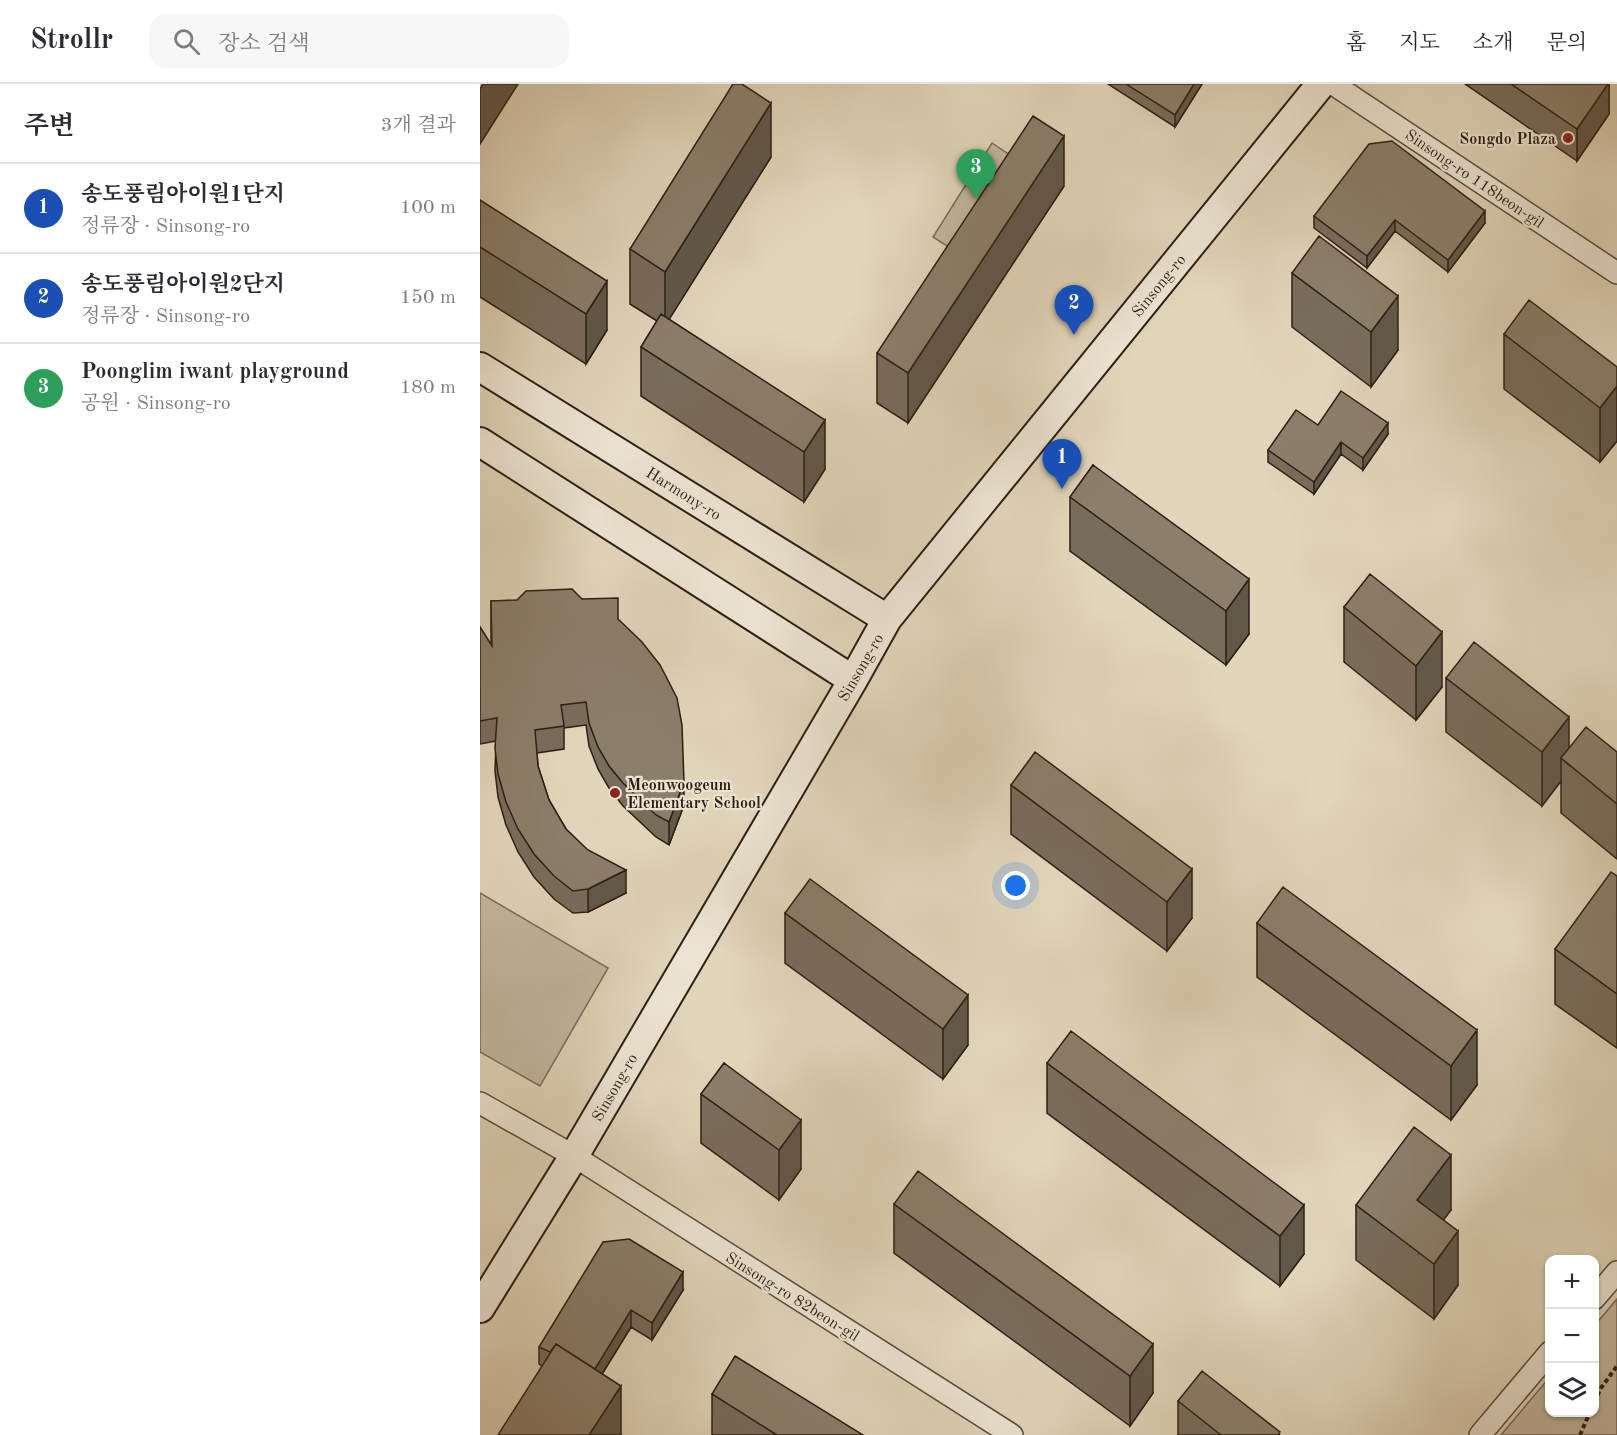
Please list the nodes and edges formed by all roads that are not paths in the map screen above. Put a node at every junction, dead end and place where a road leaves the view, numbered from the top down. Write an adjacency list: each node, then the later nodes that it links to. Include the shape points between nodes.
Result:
1 (1322, 84): 6 (street, Sinsong-ro)
2 (1333, 84): 3 (street, Sinsong-ro 118beon-gil)
3 (1617, 273)
4 (480, 367): 6 (street, Harmony-ro)
5 (480, 442): 7 (street)
6 (887, 619): 7 (street, Sinsong-ro)
7 (853, 680): 9 (street, Sinsong-ro)
8 (480, 1103): 9 (street, Sinsong-ro 82beon-gil)
9 (574, 1156): 12 (street, Sinsong-ro); 14 (street, Sinsong-ro 82beon-gil)
10 (1617, 1272): 11 (street)
11 (1599, 1293)
12 (480, 1308)
13 (1545, 1358): 15 (street)
14 (1012, 1435)
15 (1480, 1435)

